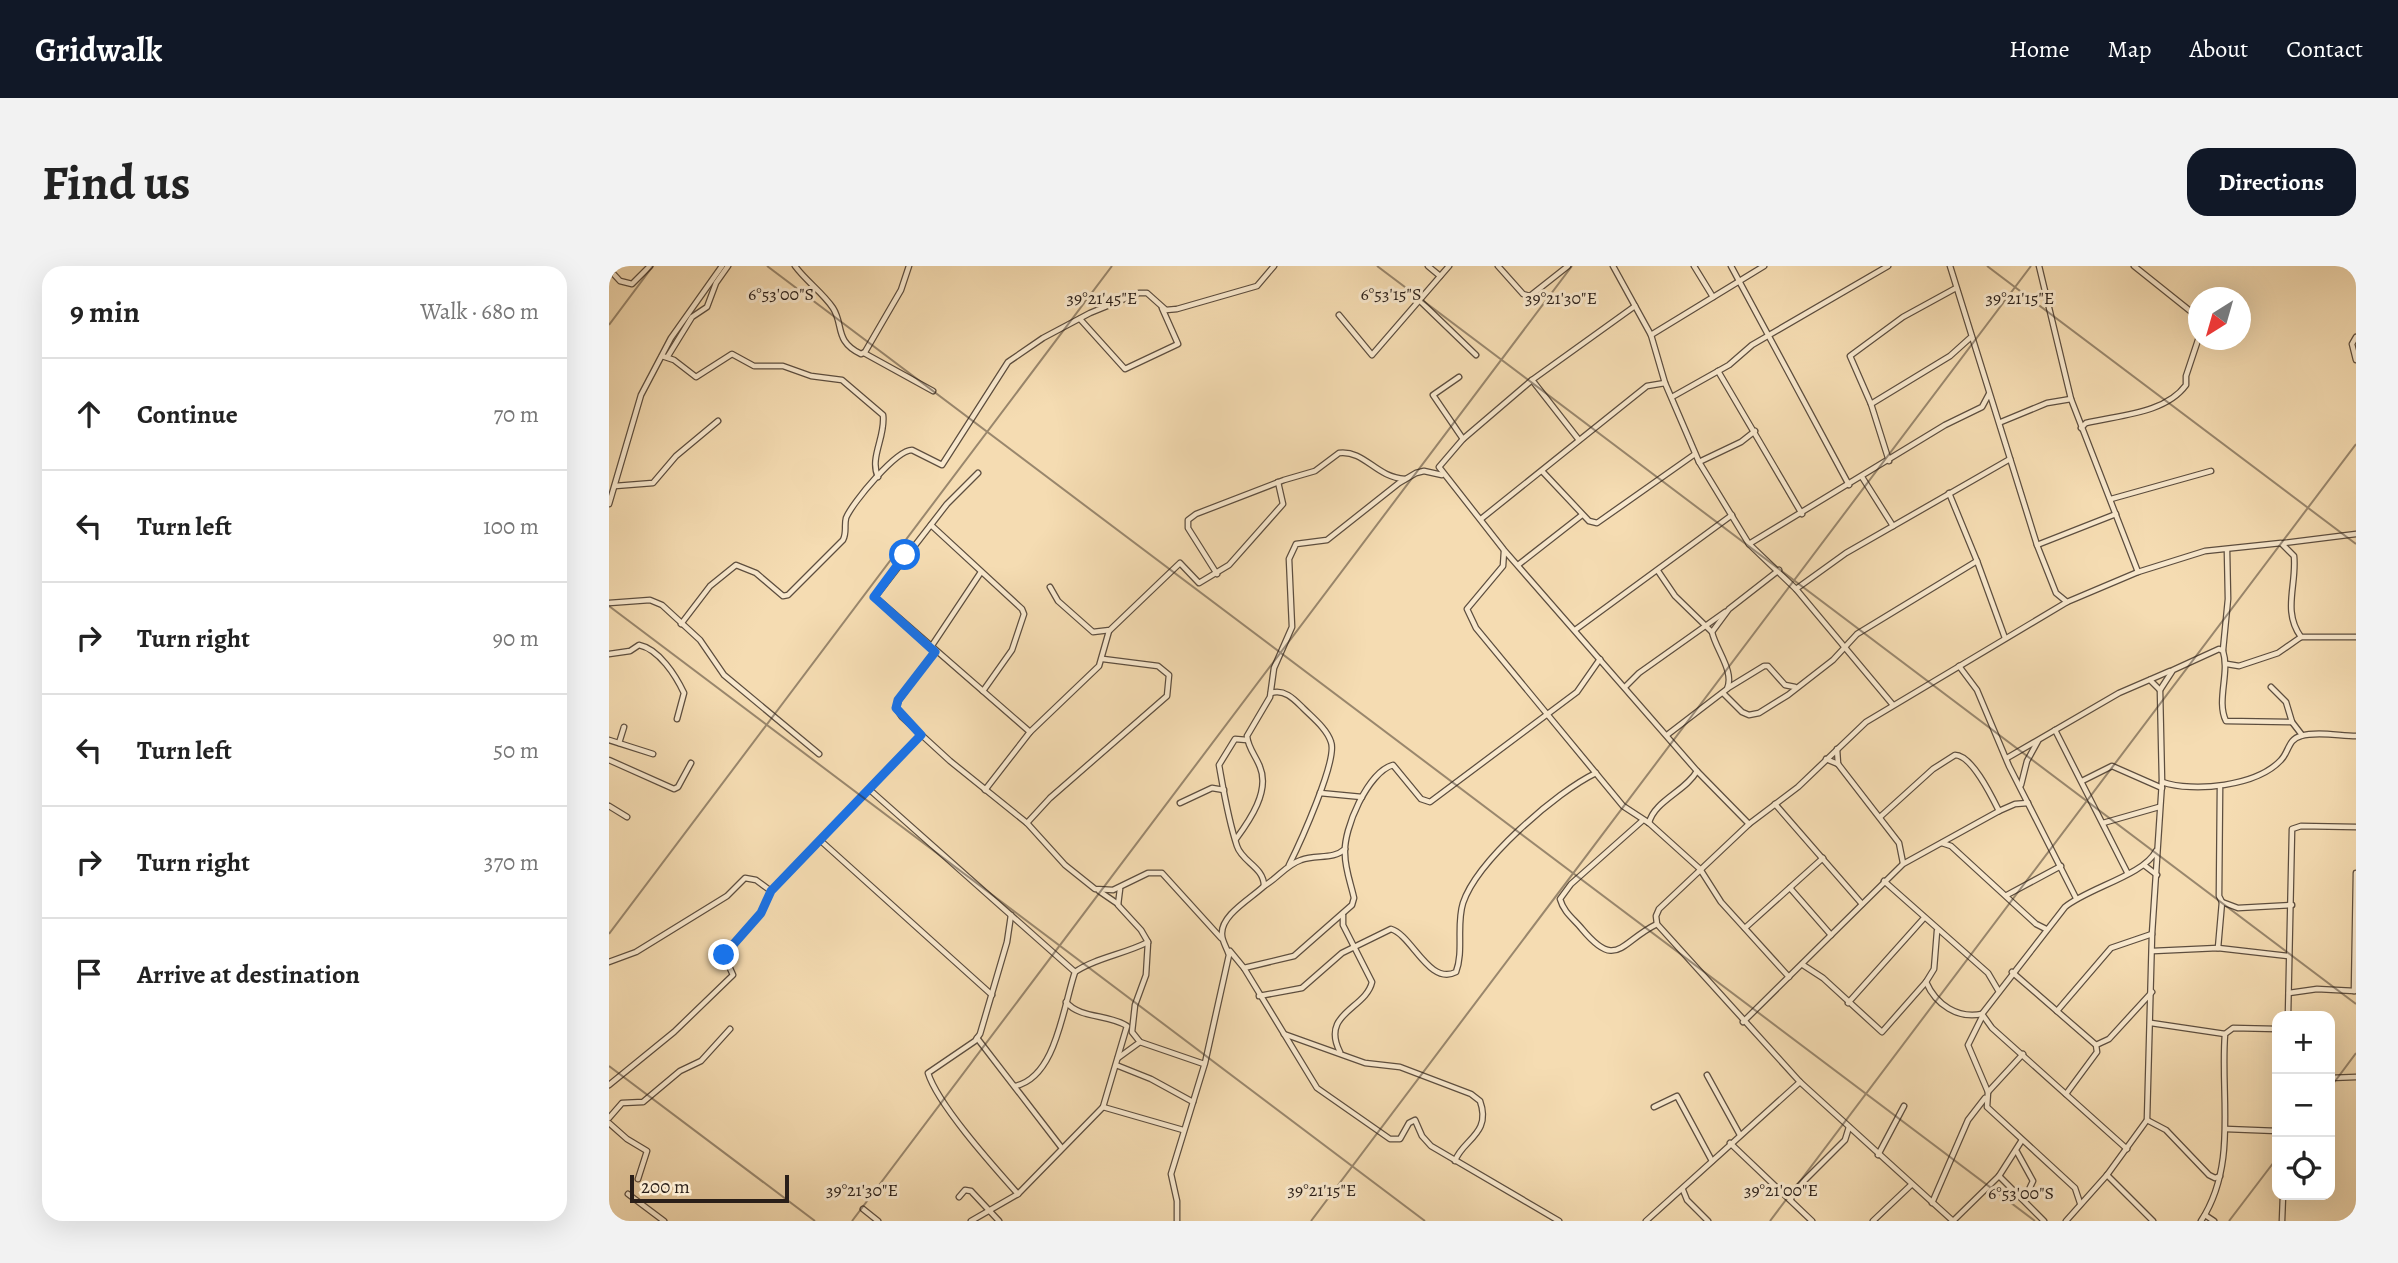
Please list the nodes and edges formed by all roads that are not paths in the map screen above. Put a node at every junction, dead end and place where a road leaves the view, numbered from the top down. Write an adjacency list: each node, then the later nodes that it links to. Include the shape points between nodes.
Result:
1 (650, 266): 19 (street, via 632,284 620,281)
2 (722, 266): 37 (street, via 671,338)
3 (728, 266): 37 (street, via 707,307 692,317)
4 (795, 266): 35 (street, via 832,307 846,342 858,354)
5 (909, 266): 35 (street, via 889,312)
6 (1274, 266): 26 (street, via 1257,286 1177,309)
7 (1428, 266): 20 (street)
8 (1449, 266): 20 (street)
9 (1498, 266): 10 (street, via 1527,296)
10 (1568, 266)
11 (1613, 266): 25 (street)
12 (1694, 266): 23 (street)
13 (1731, 266): 21 (street)
14 (1763, 266): 21 (street)
15 (1888, 266): 31 (street)
16 (1950, 266): 22 (street)
17 (2039, 266): 46 (street)
18 (2134, 266): 27 (street)
19 (609, 269)
20 (1440, 276): 24 (street)
21 (1740, 280): 23 (street); 31 (street)
22 (1956, 288): 33 (street); 47 (street, via 1903,317 1850,356)
23 (1713, 297): 30 (street)
24 (1419, 300): 28 (street, via 1373,355); 36 (street)
25 (1635, 306): 30 (street); 41 (street)
26 (1162, 308): 29 (street, via 1143,292); 29 (street, via 1178,344 1125,369)
27 (2188, 309)
28 (1339, 315)
29 (1080, 319): 62 (street, via 1008,362 942,465 906,450)
30 (1651, 335): 42 (street)
31 (1770, 336): 39 (street); 66 (street)
32 (2356, 337): 38 (street, via 2352,344)
33 (1970, 338): 44 (street); 47 (street, via 1950,356)
34 (2195, 350): 50 (street, via 2186,385 2170,400)
35 (863, 353): 43 (street)
36 (1476, 355)
37 (665, 356): 62 (street, via 696,377 732,354 754,366 783,366 842,380 883,415 873,466); 67 (street, via 642,395)
38 (2356, 360)
39 (1718, 371): 45 (street); 51 (street)
40 (1459, 377): 52 (street, via 1433,395)
41 (1532, 380): 52 (street); 53 (street)
42 (1665, 383): 45 (street); 53 (street, via 1647,386)
43 (933, 391)
44 (1989, 392): 49 (street); 56 (street, via 1982,407)
45 (1671, 397): 54 (street)
46 (2071, 399): 49 (street, via 2047,403); 50 (street)
47 (1871, 404): 56 (street)
48 (718, 421): 67 (street, via 653,484)
49 (2001, 422): 55 (street)
50 (2081, 428): 69 (street)
51 (1755, 431): 57 (street); 71 (street)
52 (1463, 439): 61 (street, via 1439,464)
53 (1579, 440): 58 (street)
54 (1695, 454): 57 (street); 73 (street, via 1597,523)
55 (2010, 459): 68 (street); 81 (street)
56 (1889, 461): 63 (street)
57 (1699, 462): 74 (street)
58 (1542, 471): 73 (street); 75 (street)
59 (2211, 471): 69 (street)
60 (978, 473): 76 (street)
61 (1443, 475): 64 (street, via 1422,471); 75 (street)
62 (878, 477): 99 (street, via 847,515 843,540 788,595 736,565 710,586)
63 (1862, 477): 66 (street); 77 (street)
64 (1406, 479): 65 (street, via 1386,476 1365,460 1339,453 1315,471); 123 (street, via 1327,540 1292,548 1288,584 1293,620)
65 (1278, 482): 91 (street, via 1283,501 1280,508); 91 (street, via 1188,520 1191,535)
66 (1849, 485): 71 (street)
67 (615, 486): 70 (street)
68 (1949, 493): 77 (street); 84 (street)
69 (2111, 499): 72 (street)
70 (609, 503)
71 (1802, 514): 80 (street)
72 (2116, 514): 81 (street); 90 (street)
73 (1582, 515): 85 (street)
74 (1732, 516): 80 (street); 88 (street)
75 (1481, 520): 83 (street)
76 (931, 525): 89 (street); 108 (street, via 874,595)
77 (1893, 526): 93 (street)
78 (2356, 534): 79 (street)
79 (2281, 543): 82 (street); 104 (street, via 2294,556 2289,610)
80 (1749, 544): 87 (street)
81 (2037, 545): 94 (street)
82 (2227, 550): 90 (street, via 2205,551); 109 (street)
83 (1504, 551): 85 (street); 86 (street)
84 (1977, 561): 106 (street); 107 (street)
85 (1517, 564): 86 (street); 102 (street)
86 (1503, 566): 125 (street, via 1470,603 1469,618)
87 (1779, 570): 93 (street); 97 (street)
88 (1658, 571): 100 (street); 102 (street)
89 (981, 572): 108 (street); 121 (street, via 1019,604 1024,614 1012,650)
90 (2138, 572): 95 (street)
91 (1217, 574): 101 (street, via 1195,583 1180,563)
92 (1050, 587): 101 (street, via 1058,601 1087,627 1102,633)
93 (1796, 589): 107 (street)
94 (2056, 593): 95 (street); 98 (street)
95 (2067, 602): 98 (street)
96 (609, 603): 99 (street, via 655,601)
97 (1729, 609): 100 (street); 103 (street)
98 (2053, 611): 106 (street)
99 (681, 624): 141 (street, via 700,640 724,675)
100 (1705, 626): 103 (street); 117 (street)
101 (1110, 630): 112 (street)
102 (1575, 630): 111 (street)
103 (1711, 632): 122 (street, via 1730,675)
104 (2301, 637): 105 (street); 113 (street, via 2279,653 2239,666)
105 (2356, 637)
106 (2005, 638): 114 (street)
107 (1842, 647): 118 (street, via 1833,660); 124 (street)
108 (933, 649): 121 (street); 131 (street, via 896,708)
109 (2223, 651): 113 (street); 115 (street)
110 (609, 654): 126 (street, via 639,645 659,659 684,693)
111 (1600, 658): 117 (street); 125 (street, via 1577,692)
112 (1103, 659): 130 (street); 169 (street, via 1159,666 1169,675 1167,696)
113 (2227, 664): 127 (street, via 2226,721)
114 (1959, 666): 124 (street); 142 (street, via 1977,690)
115 (2173, 670): 116 (street); 120 (street)
116 (2150, 680): 120 (street); 129 (street)
117 (1625, 687): 132 (street)
118 (1796, 687): 122 (street, via 1786,685 1764,666); 122 (street, via 1749,715)
119 (2271, 687): 127 (street, via 2286,702)
120 (2160, 690): 150 (street)
121 (983, 691): 130 (street)
122 (1725, 691): 132 (street)
123 (1271, 693): 136 (street); 157 (street, via 1284,692 1293,698 1331,742)
124 (1893, 705): 139 (street)
125 (1549, 714): 148 (street); 158 (street, via 1430,802 1421,799 1393,765 1371,780)
126 (677, 719)
127 (2292, 722): 133 (street)
128 (624, 727): 138 (street)
129 (2055, 730): 137 (street); 149 (street)
130 (1030, 732): 154 (street)
131 (921, 735): 153 (street); 154 (street)
132 (1667, 735): 147 (street)
133 (2302, 735): 134 (street); 152 (street, via 2264,772)
134 (2356, 736)
135 (609, 740): 138 (street)
136 (1247, 740): 155 (street, via 1235,739 1220,760); 175 (street, via 1262,773 1261,793)
137 (2038, 741): 142 (street); 151 (street)
138 (619, 743): 140 (street)
139 (1837, 749): 143 (street); 146 (street)
140 (653, 754)
141 (819, 754)
142 (2007, 758): 151 (street)
143 (1826, 759): 146 (street); 161 (street)
144 (609, 760): 145 (street, via 674,789)
145 (691, 763)
146 (1838, 764): 167 (street)
147 (1697, 771): 170 (street, via 1653,813); 172 (street)
148 (1596, 773): 168 (street); 215 (street, via 1561,794 1473,879 1462,906 1456,972 1435,970 1397,930)
149 (2082, 781): 150 (street, via 2112,766); 171 (street)
150 (2162, 785): 152 (street); 164 (street)
151 (2021, 786): 156 (street)
152 (2220, 788): 198 (street)
153 (870, 790): 176 (street); 203 (street)
154 (985, 790): 169 (street)
155 (1224, 790): 159 (street, via 1212,788); 175 (street, via 1226,816)
156 (2023, 792): 160 (street); 162 (street)
157 (1321, 793): 158 (street); 183 (street)
158 (1362, 797): 179 (street)
159 (1180, 803)
160 (2028, 803): 162 (street); 185 (street)
161 (1776, 804): 172 (street); 181 (street)
162 (2016, 804): 165 (street)
163 (609, 806): 166 (street)
164 (2159, 807): 171 (street); 180 (street)
165 (1999, 811): 167 (street, via 1964,757 1955,755 1933,768); 174 (street)
166 (627, 817)
167 (1880, 817): 182 (street, via 1899,843)
168 (1642, 821): 170 (street); 206 (street, via 1560,899 1568,915 1606,952 1618,950)
169 (1027, 823): 194 (street, via 1065,865)
170 (1649, 823): 186 (street)
171 (2103, 823): 187 (street)
172 (1749, 824): 186 (street)
173 (2356, 827): 201 (street, via 2301,826 2292,830)
174 (1953, 836): 177 (street); 178 (street)
175 (1236, 839): 191 (street, via 1240,852 1264,877)
176 (821, 841): 195 (street); 231 (street)
177 (1941, 842): 178 (street); 182 (street)
178 (1951, 846): 196 (street)
179 (1345, 849): 183 (street, via 1337,855 1304,858); 202 (street, via 1354,898)
180 (2157, 850): 184 (street); 189 (street)
181 (1823, 858): 193 (street); 199 (street)
182 (1903, 864): 190 (street)
183 (1289, 865): 191 (street)
184 (2144, 865): 187 (street); 189 (street)
185 (2061, 866): 196 (street); 197 (street)
186 (1700, 869): 206 (street, via 1659,909); 208 (street)
187 (2127, 872): 197 (street)
188 (2356, 873): 227 (street)
189 (2157, 875): 211 (street)
190 (1884, 881): 199 (street); 204 (street)
191 (1264, 886): 213 (street, via 1224,923)
192 (1120, 888): 194 (street); 200 (street); 213 (street, via 1148,873 1162,873)
193 (1790, 888): 208 (street); 212 (street)
194 (1095, 889): 200 (street)
195 (771, 891): 220 (street, via 745,878 727,895 636,952); 255 (street, via 761,913 724,955 733,975)
196 (2007, 895): 209 (street, via 2036,925)
197 (2076, 898): 209 (street)
198 (2223, 902): 201 (street, via 2238,908); 217 (street)
199 (1862, 904): 212 (street)
200 (1118, 905): 214 (street)
201 (2292, 905): 219 (street)
202 (1343, 914): 205 (street); 207 (street)
203 (1011, 915): 223 (street); 231 (street)
204 (1924, 918): 210 (street); 234 (street)
205 (1332, 924): 207 (street); 222 (street, via 1294,956)
206 (1657, 924): 238 (street)
207 (1343, 925): 215 (street)
208 (1745, 928): 225 (street)
209 (2046, 929): 224 (street)
210 (1937, 931): 226 (street, via 1934,969); 228 (street, via 1988,973)
211 (2152, 934): 218 (street); 235 (street, via 2111,948)
212 (1831, 936): 221 (street)
213 (1222, 939): 216 (street)
214 (1148, 942): 223 (street); 245 (street, via 1146,975 1132,1024)
215 (1354, 946): 232 (street, via 1302,988); 247 (street, via 1372,982 1369,992 1341,1017 1335,1038)
216 (1227, 948): 222 (street); 250 (street)
217 (2218, 948): 218 (street); 219 (street)
218 (2153, 951): 229 (street)
219 (2288, 956): 230 (street)
220 (609, 962)
221 (1803, 965): 225 (street); 234 (street)
222 (1244, 968): 232 (street)
223 (1075, 972): 233 (street)
224 (2013, 972): 228 (street); 235 (street)
225 (1790, 977): 238 (street)
226 (1926, 982): 234 (street, via 1882,1032); 237 (street, via 1949,1009 1969,1017)
227 (2355, 990): 230 (street)
228 (1998, 991): 237 (street)
229 (2152, 991): 239 (street); 246 (street, via 2109,1039)
230 (2290, 993): 236 (street)
231 (992, 995): 244 (street, via 986,1023)
232 (1259, 996): 242 (street)
233 (1065, 1002): 249 (street, via 1075,1010 1127,1026); 256 (street, via 1052,1053 1042,1071)
234 (1848, 1003)
235 (2057, 1011): 246 (street)
236 (2288, 1011)
237 (1982, 1016): 248 (street); 257 (street, via 1968,1045)
238 (1743, 1022): 254 (street)
239 (2151, 1023): 243 (street); 266 (street)
240 (730, 1029): 265 (street, via 701,1061 680,1071 643,1102 622,1103)
241 (2272, 1030): 243 (street, via 2233,1028)
242 (1283, 1033): 247 (street); 278 (street, via 1311,1080 1333,1100 1396,1140 1415,1120 1425,1141)
243 (2225, 1034): 268 (street)
244 (977, 1038): 256 (street); 287 (street, via 928,1076)
245 (1140, 1042): 249 (street); 250 (street)
246 (2096, 1045): 258 (street, via 2097,1052)
247 (1341, 1053): 278 (street, via 1444,1081 1480,1101 1483,1110 1478,1130)
248 (2023, 1054): 257 (street); 258 (street)
249 (1117, 1062): 259 (street); 264 (street)
250 (1205, 1064): 259 (street)
251 (1707, 1075): 271 (street)
252 (2356, 1077): 253 (street)
253 (2335, 1078)
254 (1800, 1082): 267 (street); 271 (street)
255 (609, 1085)
256 (1015, 1086): 274 (street)
257 (1987, 1094): 261 (street); 263 (street)
258 (2066, 1094): 275 (street)
259 (1193, 1102): 269 (street)
260 (1904, 1106): 277 (street)
261 (1978, 1106): 263 (street); 292 (street)
262 (1654, 1107): 279 (street, via 1677,1096)
263 (1986, 1107): 272 (street)
264 (1103, 1108): 269 (street); 274 (street)
265 (609, 1120): 283 (street, via 627,1139 646,1147)
266 (2147, 1120): 275 (street); 281 (street, via 2166,1130 2213,1177)
267 (1849, 1127): 277 (street); 289 (street, via 1845,1139)
268 (2226, 1129): 270 (street); 281 (street)
269 (1184, 1130): 302 (street, via 1171,1174)
270 (2272, 1131)
271 (1740, 1135): 273 (street)
272 (2022, 1140): 276 (street); 293 (street, via 2075,1188)
273 (1730, 1143): 279 (street); 289 (street)
274 (1061, 1147): 287 (street)
275 (2127, 1149): 280 (street)
276 (2017, 1152): 282 (street); 290 (street, via 2033,1181)
277 (1878, 1155): 284 (street)
278 (1455, 1161): 303 (street)
279 (1711, 1161): 285 (street)
280 (2107, 1175): 293 (street); 309 (street)
281 (2221, 1175): 296 (street)
282 (1999, 1177): 290 (street); 292 (street, via 1953,1221)
283 (638, 1179)
284 (1911, 1185): 292 (street); 307 (street)
285 (1683, 1190): 304 (street); 305 (street)
286 (628, 1194): 298 (street)
287 (1018, 1194): 295 (street)
288 (959, 1197): 295 (street, via 968,1189)
289 (1790, 1200): 306 (street)
290 (2024, 1200): 308 (street)
291 (2283, 1200): 312 (street)
292 (1932, 1203)
293 (2080, 1203): 297 (street)
294 (863, 1209): 299 (street)
295 (990, 1212): 300 (street); 301 (street)
296 (2205, 1215): 310 (street); 311 (street)
297 (2067, 1220)
298 (664, 1221)
299 (879, 1221)
300 (971, 1221)
301 (999, 1221)
302 (1177, 1221)
303 (1559, 1221)
304 (1646, 1221)
305 (1708, 1221)
306 (1812, 1221)
307 (1873, 1221)
308 (2044, 1221)
309 (2153, 1221)
310 (2201, 1221)
311 (2214, 1221)
312 (2282, 1221)

